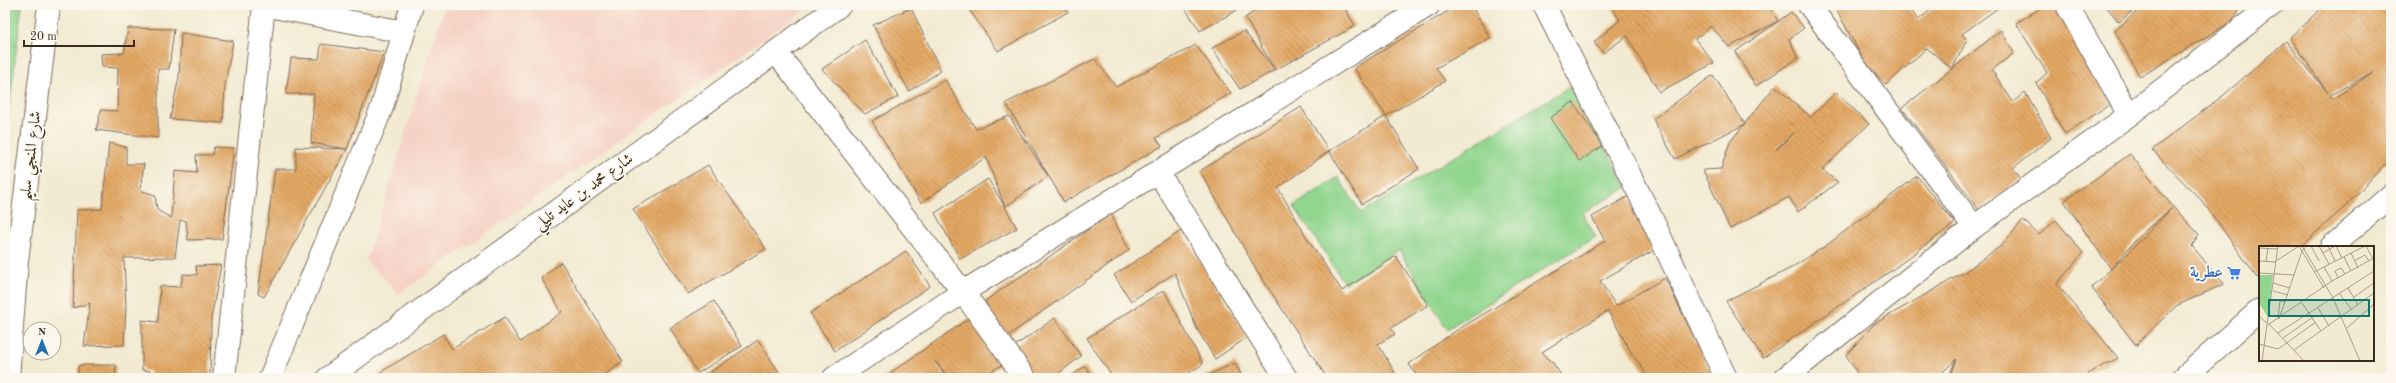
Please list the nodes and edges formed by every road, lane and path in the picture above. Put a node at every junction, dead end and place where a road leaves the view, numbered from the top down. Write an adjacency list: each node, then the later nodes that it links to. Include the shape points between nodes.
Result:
1 (49, 5): 19 (street, شارع المنجي سليم, via 17,260)
2 (263, 5): 10 (street); 20 (street)
3 (412, 5): 10 (street)
4 (840, 5): 11 (street, شارع محمد بن عايد تليلي)
5 (1429, 5): 13 (street)
6 (1544, 5): 26 (street, via 1651,217)
7 (1809, 5): 15 (street)
8 (2067, 5): 12 (street)
9 (2272, 5): 12 (street)
10 (404, 32): 21 (street, via 381,110)
11 (776, 52): 17 (street); 22 (street, شارع محمد بن عايد تليلي)
12 (2129, 115): 15 (street)
13 (1158, 172): 17 (street); 25 (street)
14 (2391, 194): 16 (street)
15 (1974, 227): 27 (street)
16 (2332, 246)
17 (963, 292): 23 (street); 24 (street)
18 (2259, 311): 28 (street)
19 (8, 378)
20 (224, 378)
21 (270, 378)
22 (328, 378)
23 (834, 378)
24 (1025, 378)
25 (1286, 378)
26 (1726, 378)
27 (1785, 378)
28 (2183, 378)

